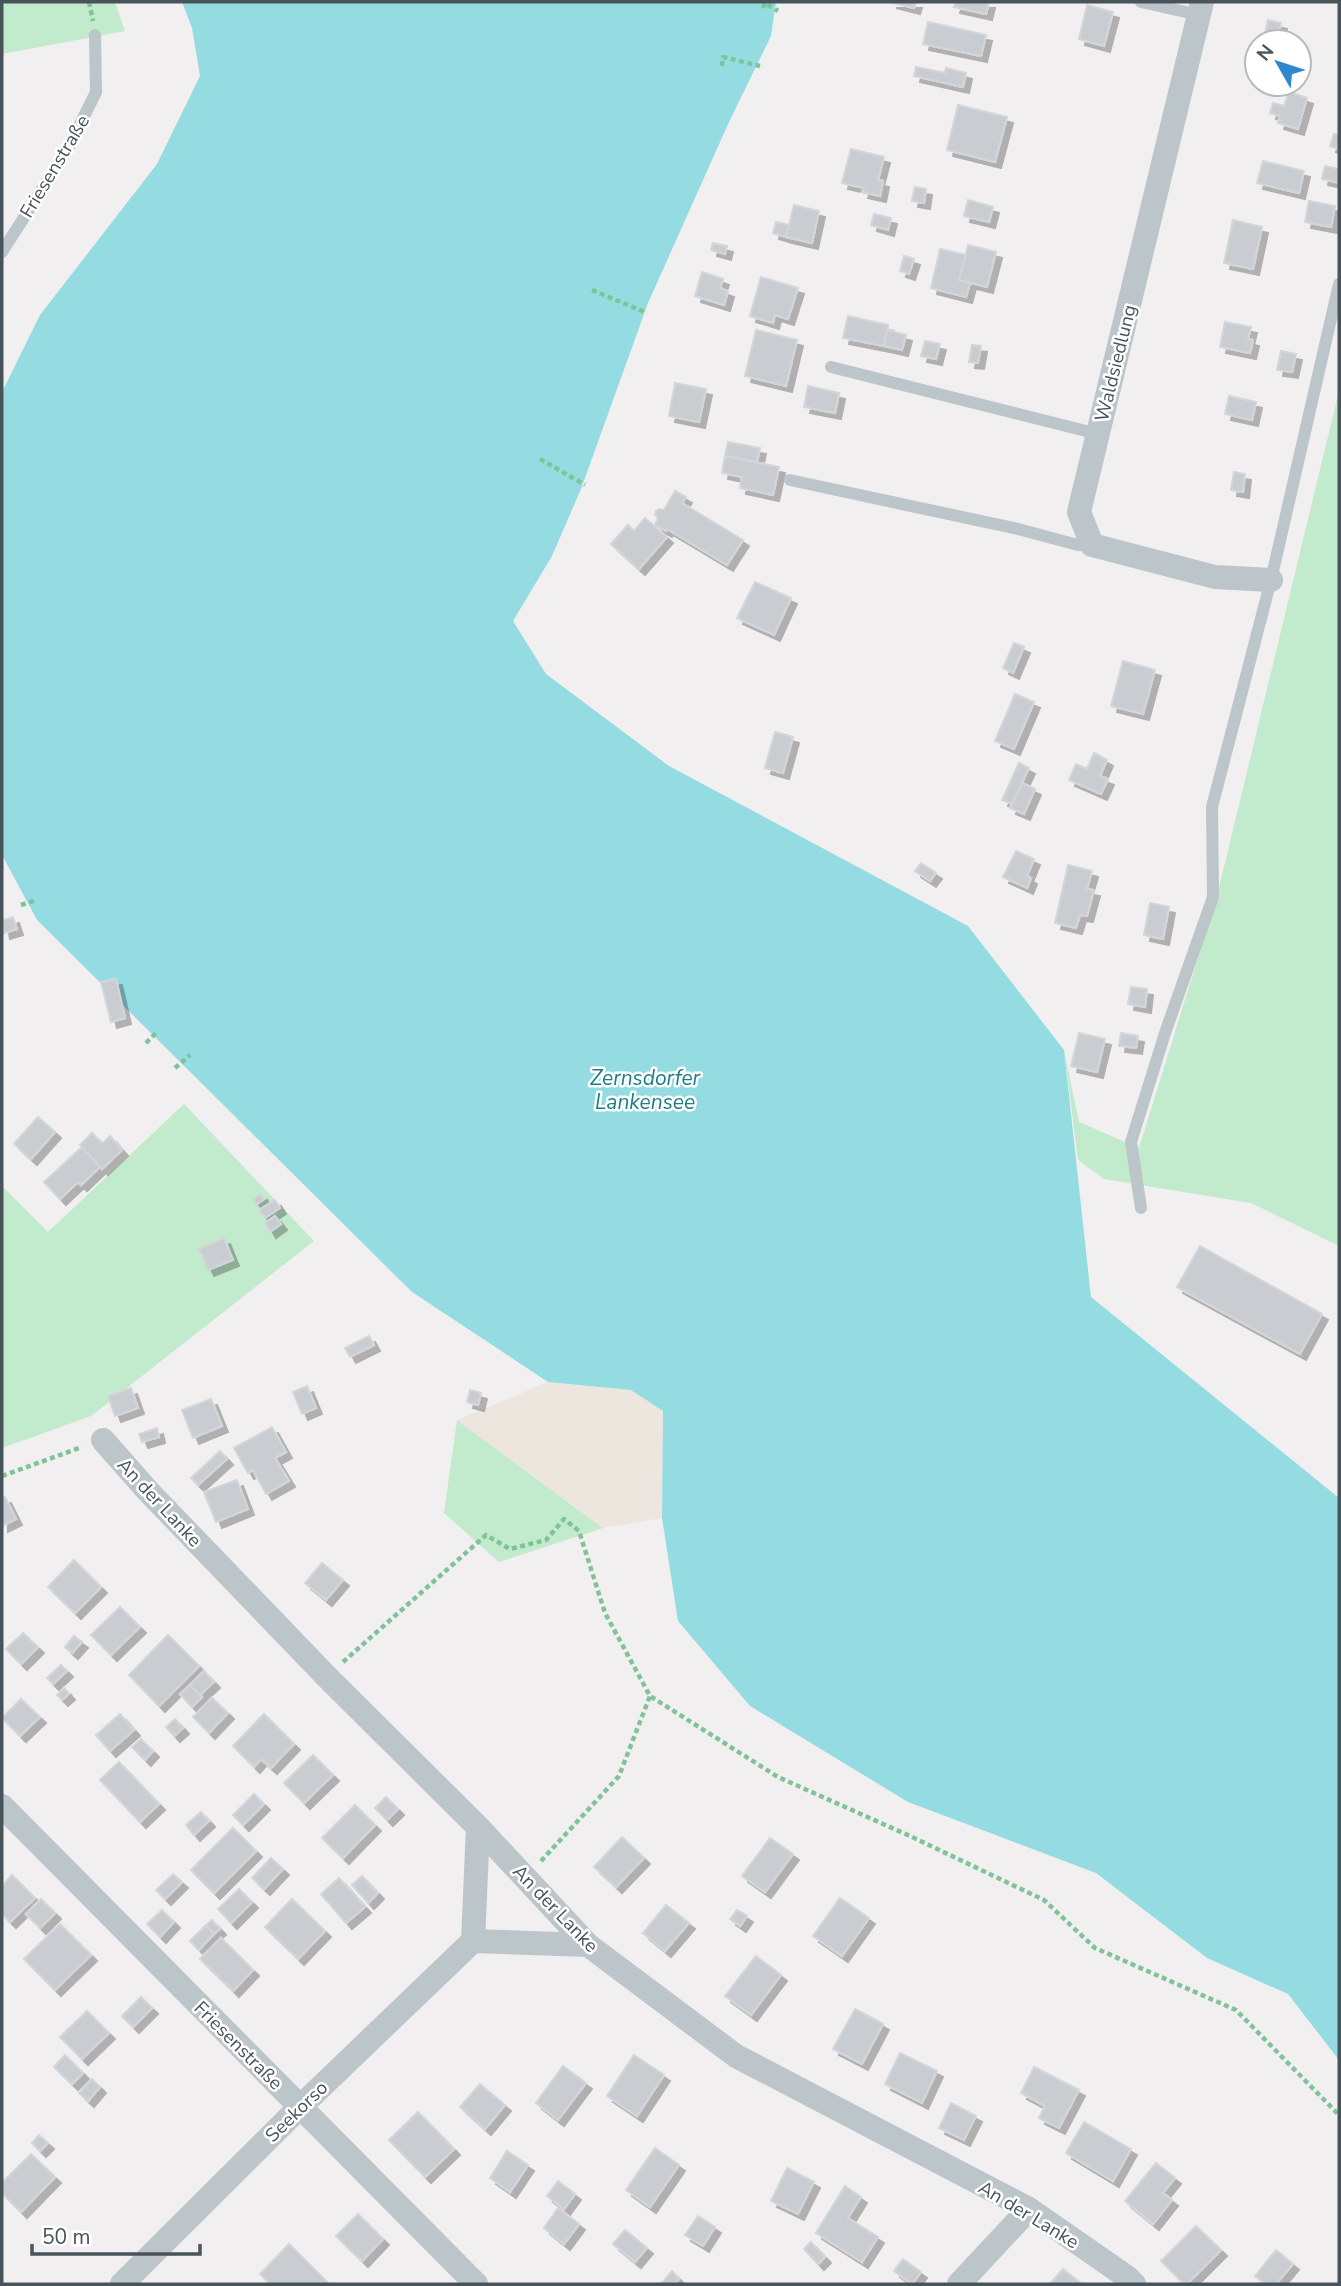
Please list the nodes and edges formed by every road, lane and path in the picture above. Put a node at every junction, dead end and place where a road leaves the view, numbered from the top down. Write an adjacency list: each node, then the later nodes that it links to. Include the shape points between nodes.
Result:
1 (1141, 2): 3 (lane)
2 (762, 8): 4 (path, via 765,3)
3 (1201, 9): 13 (street, Waldsiedlung)
4 (778, 11)
5 (95, 35): 8 (lane, Friesenstraße, via 96,92 70,145)
6 (722, 66): 7 (path, via 723,57)
7 (760, 66)
8 (2, 252)
9 (1339, 284): 18 (lane)
10 (592, 290): 11 (path)
11 (647, 313)
12 (831, 367): 13 (lane)
13 (1098, 434): 17 (street, Waldsiedlung, via 1079,512)
14 (540, 459): 16 (path)
15 (790, 480): 17 (lane)
16 (585, 485)
17 (1092, 545): 18 (street, via 1215,577)
18 (1271, 580): 25 (lane, via 1212,807 1213,897 1131,1142)
19 (37, 900): 20 (path)
20 (21, 905)
21 (158, 1031): 22 (path)
22 (146, 1043)
23 (190, 1055): 24 (path)
24 (175, 1068)
25 (1141, 1208)
26 (103, 1440): 27 (path); 28 (street, An der Lanke)
27 (2, 1476)
28 (327, 1677): 29 (path, via 486,1535 510,1549 546,1540 564,1519 579,1531 605,1613); 31 (street, An der Lanke)
29 (650, 1696): 32 (path, via 619,1776); 36 (path, via 778,1777 1044,1900 1095,1948 1236,2010)
30 (2, 1807): 35 (street, Friesenstraße)
31 (478, 1827): 32 (street, An der Lanke); 33 (street)
32 (526, 1878): 34 (street, An der Lanke)
33 (473, 1941): 34 (street); 35 (street, Seekorso)
34 (588, 1945): 37 (street, An der Lanke, via 736,2056)
35 (300, 2107): 38 (street, Seekorso); 39 (street, Friesenstraße)
36 (1339, 2115)
37 (1029, 2209): 40 (street); 41 (street, An der Lanke)
38 (122, 2284)
39 (476, 2284)
40 (959, 2284)
41 (1134, 2284)

